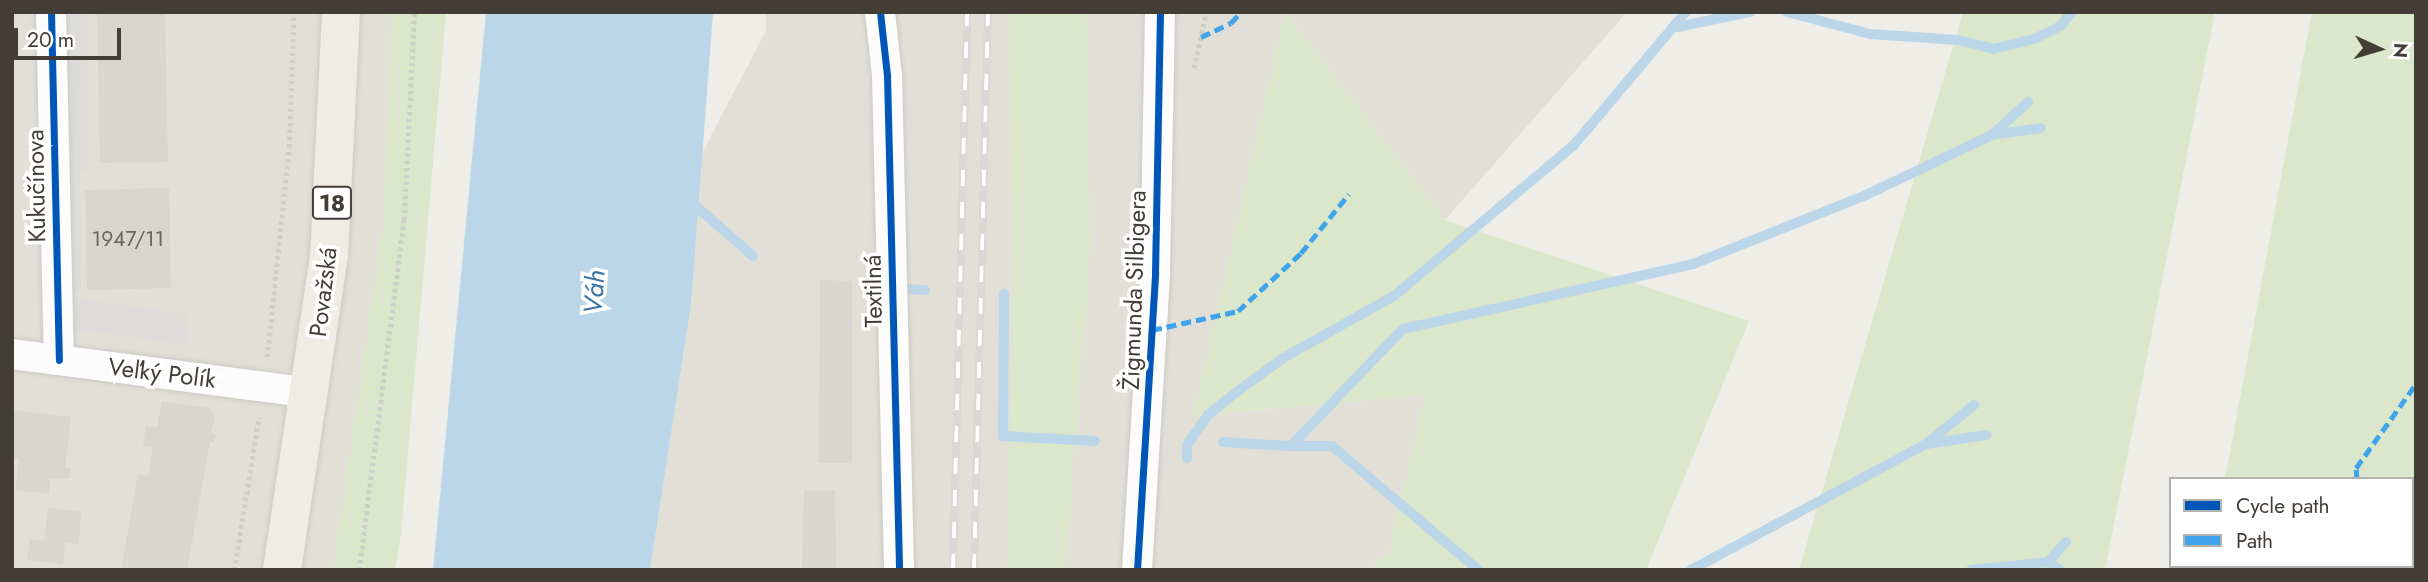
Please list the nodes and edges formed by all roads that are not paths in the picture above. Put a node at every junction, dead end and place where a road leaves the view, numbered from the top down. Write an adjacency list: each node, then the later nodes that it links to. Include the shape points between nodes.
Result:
1 (51, 12): 6 (street, Kukučínova)
2 (341, 12): 7 (main road, Považská / 18, via 329,257)
3 (880, 12): 9 (street, Textilná, via 887,75)
4 (1160, 12): 10 (street, Žigmunda Silbigera, via 1156,273)
5 (12, 354): 6 (street, Veľký Polík)
6 (59, 360): 7 (street, Veľký Polík)
7 (311, 393): 8 (main road, Považská / 18)
8 (282, 570)
9 (899, 570)
10 (1137, 570)

